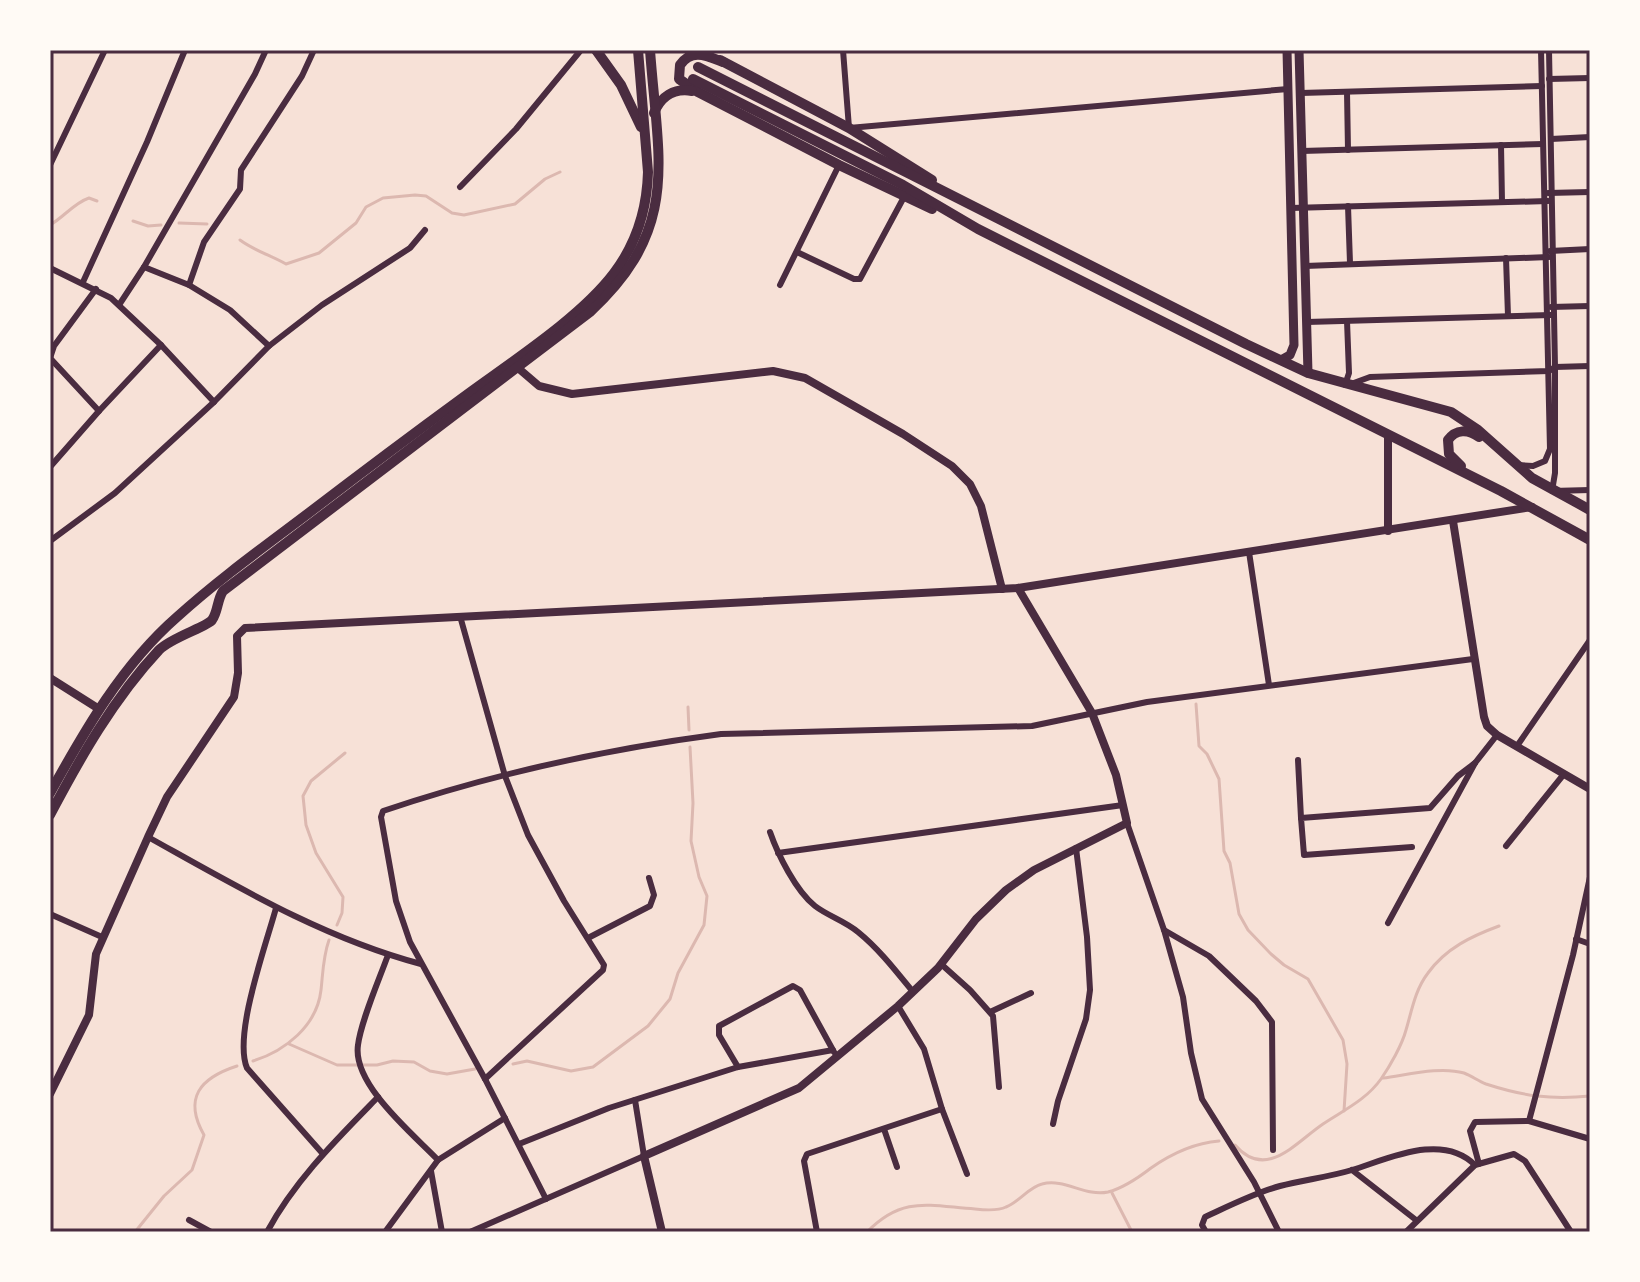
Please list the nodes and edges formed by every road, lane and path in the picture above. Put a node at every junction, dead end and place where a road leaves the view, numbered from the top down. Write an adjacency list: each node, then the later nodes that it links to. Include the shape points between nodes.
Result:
1 (105, 50): 33 (street)
2 (185, 50): 54 (street)
3 (266, 50): 52 (street)
4 (314, 50): 55 (street, via 241,170 240,189 204,242)
5 (581, 50): 35 (street)
6 (596, 50): 26 (main road)
7 (638, 50): 26 (main road)
8 (650, 50): 24 (main road)
9 (702, 50): 15 (main road)
10 (843, 50): 25 (street)
11 (1287, 50): 20 (main road)
12 (1299, 50): 23 (main road)
13 (1541, 50): 19 (street)
14 (1549, 50): 19 (street)
15 (723, 62): 21 (main road, via 697,54 683,60 679,79); 25 (main road)
16 (698, 67): 39 (main road)
17 (1590, 78): 19 (street)
18 (693, 79): 44 (main road, via 903,185)
19 (1544, 81): 22 (street); 28 (street); 29 (street)
20 (1288, 89): 25 (street); 43 (main road)
21 (698, 92): 24 (main road, via 670,93); 34 (main road)
22 (1347, 92): 23 (street); 31 (street)
23 (1301, 93): 32 (main road)
24 (654, 113): 69 (main road, via 658,192 640,253 604,299)
25 (849, 128): 39 (main road)
26 (645, 134): 90 (main road, via 643,213 626,255 600,289)
27 (1590, 137): 28 (street)
28 (1551, 139): 38 (street)
29 (1543, 144): 30 (street); 38 (street)
30 (1501, 145): 31 (street); 40 (street)
31 (1348, 150): 32 (street)
32 (1302, 151): 42 (main road)
33 (50, 165)
34 (839, 165): 37 (main road); 47 (street)
35 (460, 187)
36 (1590, 192): 38 (street)
37 (904, 197): 44 (main road); 47 (street, via 860,279)
38 (1548, 197): 40 (street); 48 (street)
39 (964, 202): 67 (main road)
40 (1502, 202): 41 (street)
41 (1348, 206): 42 (street); 50 (street)
42 (1304, 207): 43 (street); 51 (main road)
43 (1291, 208): 67 (main road, via 1294,345)
44 (978, 229): 75 (main road)
45 (425, 230): 66 (street, via 410,248)
46 (1590, 249): 48 (street)
47 (797, 252): 56 (street)
48 (1550, 254): 49 (street); 60 (street)
49 (1506, 258): 50 (street); 62 (street)
50 (1350, 263): 51 (street)
51 (1305, 266): 64 (main road)
52 (144, 267): 55 (street); 58 (street)
53 (50, 268): 54 (street)
54 (83, 282): 57 (street)
55 (189, 285): 66 (street, via 230,310)
56 (780, 285)
57 (96, 289): 58 (street); 74 (street, via 50,358)
58 (119, 305): 65 (street)
59 (1590, 306): 60 (street)
60 (1551, 307): 61 (street)
61 (1551, 315): 62 (street); 70 (street)
62 (1508, 316): 63 (street)
63 (1347, 321): 64 (street); 72 (street)
64 (1307, 322): 71 (main road)
65 (161, 345): 73 (street); 74 (street)
66 (269, 346): 73 (street)
67 (1281, 360): 71 (main road)
68 (1590, 366): 70 (street)
69 (518, 368): 89 (street, via 539,386 564,394 773,371 805,378 903,434 970,484 990,533); 91 (main road, via 223,591)
70 (1552, 369): 72 (street, via 1370,377); 76 (street, via 1548,457 1539,464); 80 (street)
71 (1308, 373): 72 (main road)
72 (1347, 385): 76 (main road, via 1451,412)
73 (214, 402): 86 (street, via 115,493)
74 (99, 411): 77 (street)
75 (1388, 435): 79 (main road); 84 (street)
76 (1514, 464): 79 (main road, via 1474,433 1456,433 1448,440 1454,461); 80 (main road)
77 (50, 467)
78 (1590, 490): 80 (street)
79 (1501, 491): 81 (main road)
80 (1552, 491): 82 (main road)
81 (1532, 507): 83 (street); 85 (main road)
82 (1590, 510)
83 (1453, 521): 84 (street); 95 (street)
84 (1388, 531): 87 (street)
85 (1590, 540)
86 (50, 541)
87 (1249, 552): 88 (street); 97 (street)
88 (1018, 588): 89 (street); 99 (street)
89 (1002, 589): 92 (street)
90 (192, 603): 91 (main road, via 206,600); 93 (main road, via 190,620); 98 (main road, via 143,651)
91 (214, 613): 93 (main road)
92 (460, 616): 105 (street); 114 (street, via 238,632 234,697 167,797)
93 (205, 625): 110 (main road, via 174,638 147,664 111,711)
94 (1590, 640): 101 (street)
95 (1473, 659): 97 (street); 100 (street, via 1484,717)
96 (50, 678): 98 (street)
97 (1269, 685): 99 (street)
98 (99, 709): 108 (main road)
99 (1092, 713): 105 (street, via 1032,726 982,729 721,734); 109 (street)
100 (1497, 735): 101 (street); 103 (street)
101 (1517, 746): 104 (street)
102 (1298, 760): 111 (street)
103 (1475, 763): 111 (street, via 1430,808); 123 (street)
104 (1564, 774): 107 (street); 115 (street)
105 (505, 776): 126 (street, via 528,835); 130 (street, via 381,814 396,901)
106 (1590, 777): 107 (street)
107 (1587, 788)
108 (50, 793)
109 (1123, 805): 112 (street); 118 (street)
110 (50, 815)
111 (1301, 818): 116 (street, via 1304,855)
112 (1127, 823): 117 (street); 124 (street)
113 (770, 832): 118 (street)
114 (148, 837): 121 (street); 125 (street)
115 (1506, 846)
116 (1412, 847)
117 (1076, 848): 131 (street, via 1006,890); 146 (street, via 1090,990)
118 (778, 853): 132 (street, via 812,904 855,929)
119 (1590, 877): 127 (street)
120 (649, 878): 126 (street, via 654,895 650,906)
121 (276, 908): 129 (street); 151 (street, via 246,1020 243,1059)
122 (50, 914): 125 (street)
123 (1388, 923)
124 (1164, 930): 150 (street, via 1209,956 1272,1022); 159 (street, via 1187,1012 1198,1089)
125 (102, 937): 140 (street, via 89,1015)
126 (588, 938): 138 (street, via 604,961 603,970)
127 (1576, 939): 128 (street); 145 (street)
128 (1590, 944)
129 (388, 955): 130 (street); 141 (street, via 358,1044 358,1060)
130 (421, 964): 138 (street)
131 (941, 964): 132 (street); 135 (street)
132 (913, 992): 134 (street)
133 (1031, 993): 135 (street)
134 (898, 1006): 136 (street); 143 (street, via 924,1049)
135 (990, 1012): 139 (street)
136 (834, 1052): 137 (street); 137 (street, via 793,986 719,1026); 152 (street, via 792,1092)
137 (738, 1067): 142 (street)
138 (485, 1079): 144 (street)
139 (999, 1087)
140 (50, 1094)
141 (378, 1097): 151 (street); 153 (street)
142 (635, 1100): 149 (street); 152 (street)
143 (942, 1109): 147 (street); 158 (street)
144 (505, 1118): 149 (street); 153 (street)
145 (1529, 1121): 148 (street); 154 (street, via 1473,1123)
146 (1053, 1124)
147 (884, 1129): 155 (street); 169 (street, via 804,1157)
148 (1590, 1139)
149 (519, 1144): 160 (street)
150 (1273, 1150)
151 (323, 1154): 164 (street)
152 (644, 1156): 160 (street); 168 (street)
153 (438, 1160): 157 (street)
154 (1477, 1164): 156 (street, via 1461,1155 1423,1150 1395,1153); 162 (street); 173 (street, via 1518,1156)
155 (897, 1167)
156 (1352, 1170): 159 (street); 162 (street)
157 (431, 1171): 165 (street); 166 (street)
158 (967, 1174)
159 (1260, 1193): 170 (street, via 1205,1217); 171 (street)
160 (546, 1199): 167 (street)
161 (189, 1220): 163 (street)
162 (1416, 1220): 172 (street)
163 (211, 1232)
164 (267, 1232)
165 (385, 1232)
166 (442, 1232)
167 (470, 1232)
168 (662, 1232)
169 (817, 1232)
170 (1206, 1232)
171 (1279, 1232)
172 (1406, 1232)
173 (1571, 1232)

